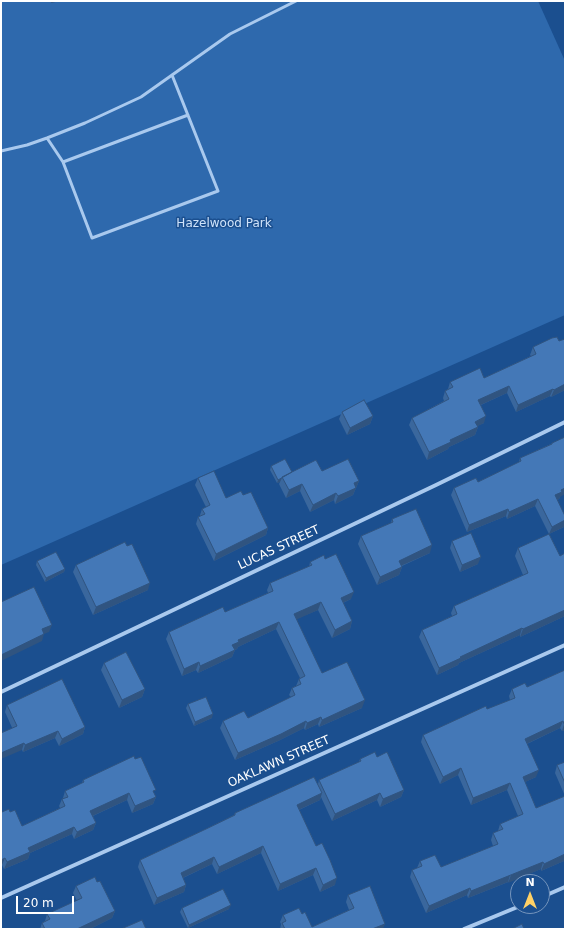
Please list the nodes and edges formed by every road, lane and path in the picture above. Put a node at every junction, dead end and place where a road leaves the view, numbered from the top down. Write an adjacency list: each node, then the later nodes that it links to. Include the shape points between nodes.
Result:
1 (296, 1): 2 (lane, via 230,34)
2 (172, 75): 3 (lane); 4 (lane, via 141,97)
3 (188, 115): 6 (lane); 6 (lane, via 218,191 92,238)
4 (47, 138): 5 (lane); 6 (lane)
5 (1, 151)
6 (63, 162)
7 (565, 422): 9 (street, LUCAS STREET)
8 (565, 645): 12 (street, OAKLAWN STREET)
9 (1, 692)
10 (565, 888): 11 (street)
11 (550, 894)
12 (1, 898)
13 (510, 910): 14 (street)
14 (464, 929)

